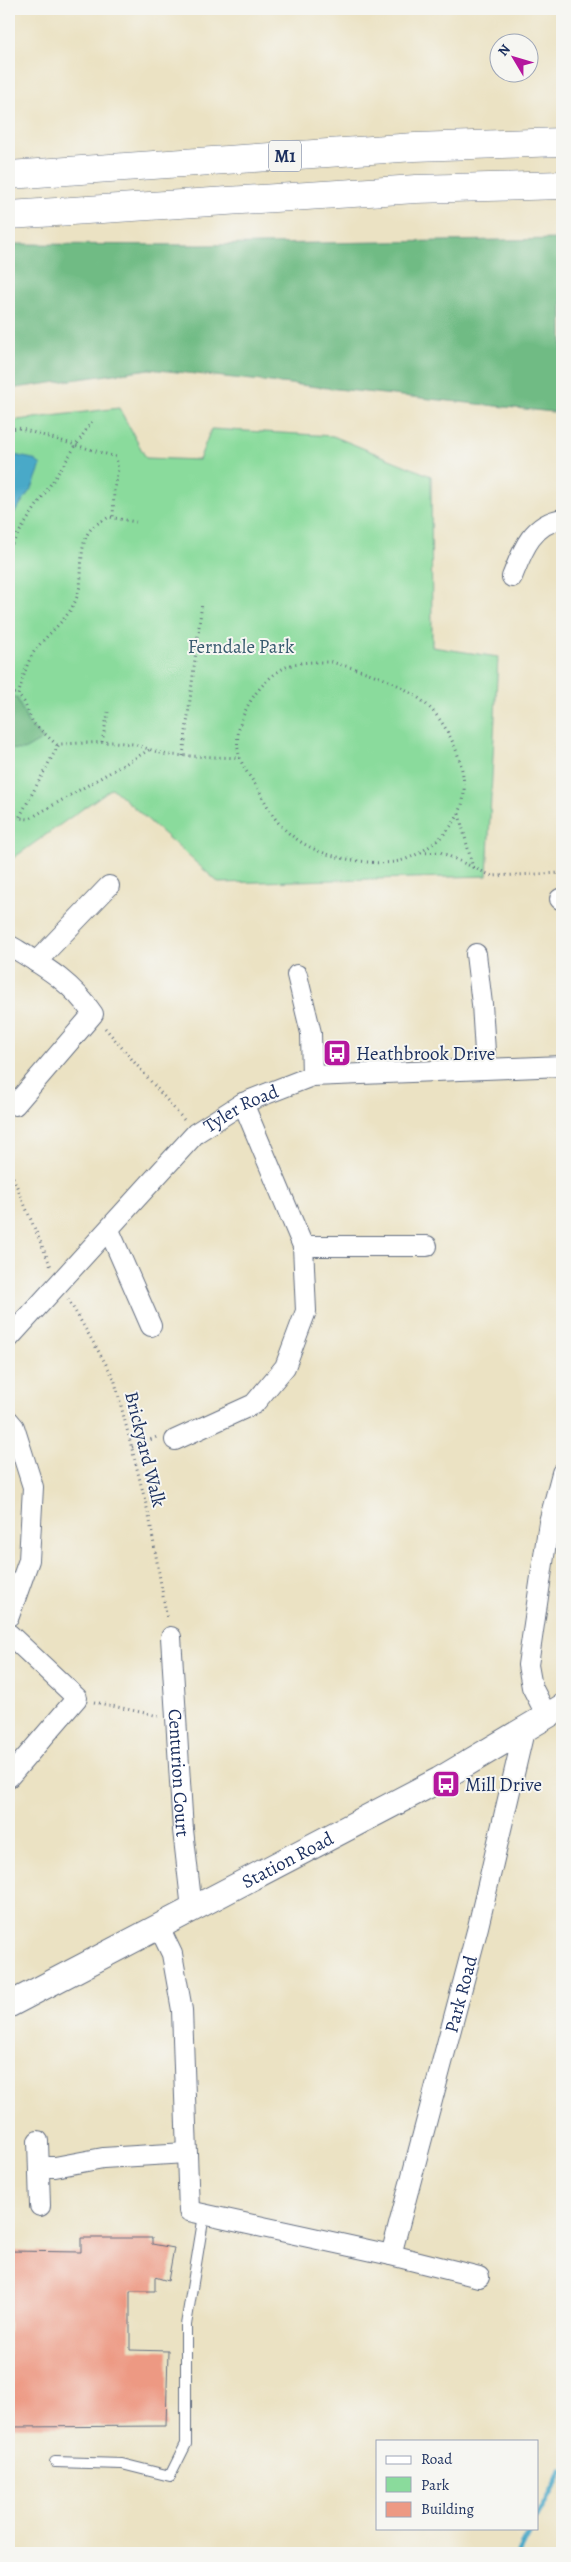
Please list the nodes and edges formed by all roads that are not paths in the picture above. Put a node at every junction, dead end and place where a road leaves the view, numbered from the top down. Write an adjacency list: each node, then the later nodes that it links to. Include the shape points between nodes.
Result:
1 (562, 142): 2 (highway, M1, via 415,147)
2 (9, 175)
3 (562, 185): 4 (highway, M1, via 397,190)
4 (9, 214)
5 (562, 519): 6 (street, via 552,520 527,540)
6 (512, 578)
7 (109, 886): 10 (street)
8 (9, 945): 10 (street)
9 (476, 954): 13 (street)
10 (36, 962): 16 (street, via 79,994 93,1014)
11 (297, 975): 14 (street, via 311,1033)
12 (562, 1066): 13 (street, Tyler Road)
13 (486, 1068): 14 (street, Tyler Road)
14 (312, 1076): 15 (street, Tyler Road)
15 (242, 1103): 17 (street, Tyler Road, via 196,1134); 18 (street)
16 (15, 1106)
17 (109, 1230): 20 (street); 21 (street, Tyler Road, via 57,1282)
18 (303, 1246): 19 (street); 23 (street, via 306,1311 285,1367 254,1404)
19 (427, 1246)
20 (151, 1326)
21 (9, 1338)
22 (9, 1421): 25 (street, via 14,1427 33,1487 29,1560)
23 (175, 1440)
24 (562, 1473): 28 (street, via 549,1522 528,1666 532,1687)
25 (9, 1616)
26 (9, 1634): 30 (street, via 77,1698)
27 (171, 1637): 31 (street, Centurion Court)
28 (554, 1711): 29 (street, Station Road)
29 (524, 1731): 31 (street, Station Road, via 439,1780); 39 (street, Park Road, via 478,1927)
30 (9, 1777)
31 (192, 1909): 32 (street, Station Road)
32 (159, 1927): 33 (street, Station Road); 35 (street, via 172,1954 182,2010)
33 (9, 2005)
34 (38, 2141): 36 (street)
35 (186, 2153): 36 (street); 38 (street, via 189,2212)
36 (40, 2166): 37 (street)
37 (40, 2206)
38 (204, 2215): 39 (street); 41 (lane, via 186,2324 186,2444 170,2476 122,2464)
39 (391, 2255): 40 (street)
40 (479, 2277)
41 (55, 2462)

